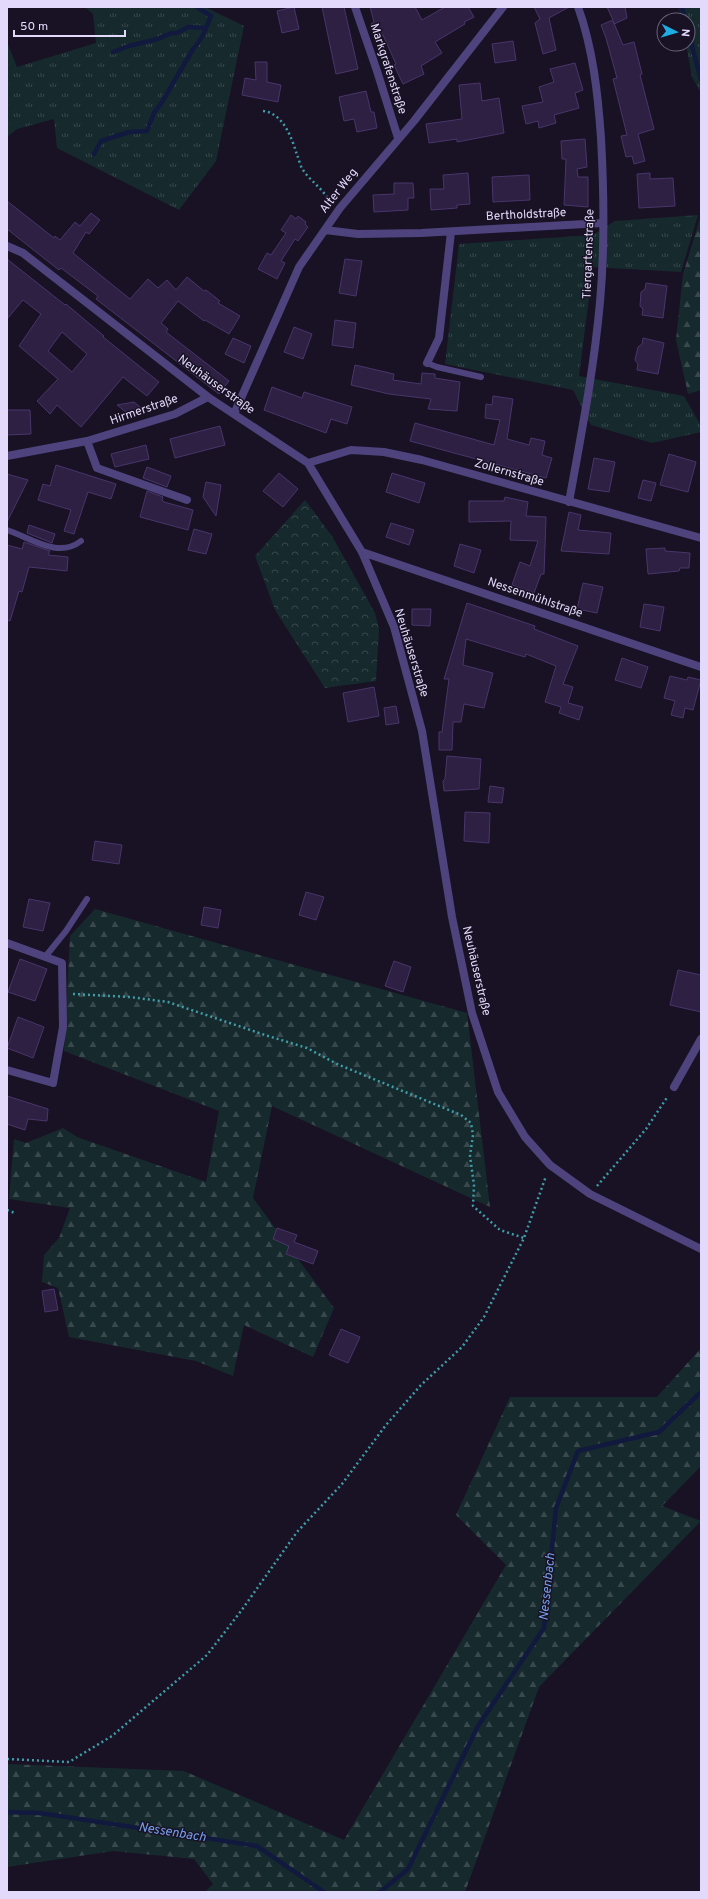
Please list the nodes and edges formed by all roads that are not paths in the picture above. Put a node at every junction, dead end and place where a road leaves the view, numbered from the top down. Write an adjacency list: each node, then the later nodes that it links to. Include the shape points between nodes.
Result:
1 (355, 7): 4 (street, Markgrafenstraße)
2 (503, 7): 4 (street, Alter Weg)
3 (578, 7): 5 (street, Tiergartenstraße, via 593,67 599,115)
4 (398, 138): 6 (street, Alter Weg)
5 (603, 223): 7 (street, Bertholdstraße); 17 (street, Tiergartenstraße, via 600,302)
6 (325, 230): 7 (street, Bertholdstraße, via 358,234); 12 (street, Alter Weg, via 299,267)
7 (451, 232): 9 (street, via 439,338)
8 (7, 246): 11 (street, Neuhäuserstraße, via 23,253)
9 (427, 363): 10 (lane)
10 (481, 377)
11 (208, 397): 12 (street, Neuhäuserstraße); 13 (street, Hirmerstraße, via 175,414)
12 (234, 414): 15 (street, Neuhäuserstraße)
13 (87, 441): 14 (street, Hirmerstraße); 16 (street, via 97,468)
14 (7, 456)
15 (308, 463): 17 (street, Zollernstraße, via 352,450 384,452 422,460); 21 (street, Neuhäuserstraße)
16 (187, 500)
17 (569, 502): 19 (street, Zollernstraße)
18 (7, 530): 20 (lane, via 56,549 66,549)
19 (701, 538)
20 (81, 541)
21 (362, 552): 22 (street, Nessenmühlstraße); 29 (street, Neuhäuserstraße, via 394,627 422,731 452,917 472,1012 498,1092 525,1138 550,1165 590,1194)
22 (701, 667)
23 (87, 899): 25 (lane, via 70,926)
24 (7, 943): 25 (street)
25 (45, 957): 27 (street, via 62,963 63,1027 53,1083)
26 (701, 1039): 28 (street)
27 (7, 1070)
28 (674, 1087)
29 (701, 1249)

